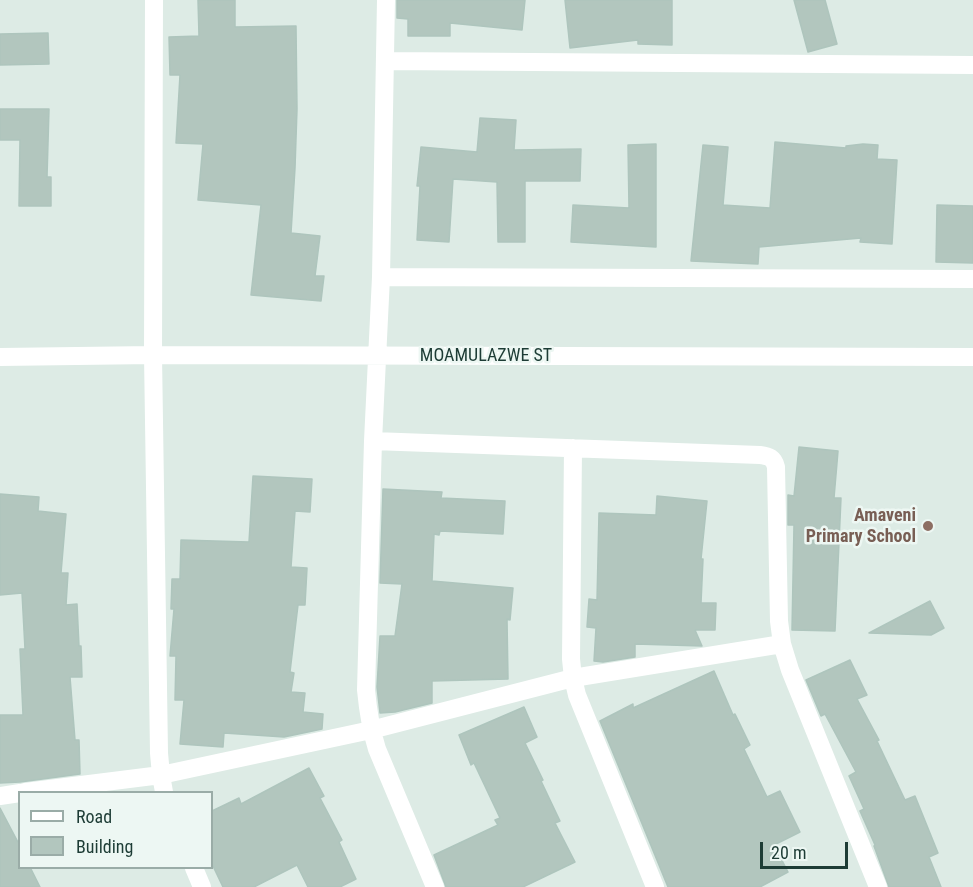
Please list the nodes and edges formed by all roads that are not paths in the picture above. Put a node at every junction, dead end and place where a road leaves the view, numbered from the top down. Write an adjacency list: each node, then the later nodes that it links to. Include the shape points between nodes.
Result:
1 (154, 0): 7 (street)
2 (386, 0): 3 (street)
3 (385, 61): 4 (street); 5 (street)
4 (973, 65)
5 (381, 277): 6 (street); 8 (street)
6 (973, 279)
7 (153, 355): 8 (street, MOAMULAZWE ST); 9 (street, MOAMULAZWE ST); 16 (street)
8 (377, 356): 10 (street, MOAMULAZWE ST); 11 (street)
9 (0, 357)
10 (973, 357)
11 (373, 441): 12 (street); 15 (street, via 366,690)
12 (573, 448): 13 (street, via 760,455 772,459 777,467); 14 (street)
13 (782, 644): 14 (street); 24 (street)
14 (573, 678): 15 (street); 23 (street, via 582,710)
15 (371, 730): 16 (street); 22 (street)
16 (163, 784): 17 (street)
17 (42, 791)
18 (18, 793): 19 (street)
19 (0, 796)
20 (195, 869): 21 (street)
21 (202, 887)
22 (435, 887)
23 (655, 887)
24 (878, 887)

